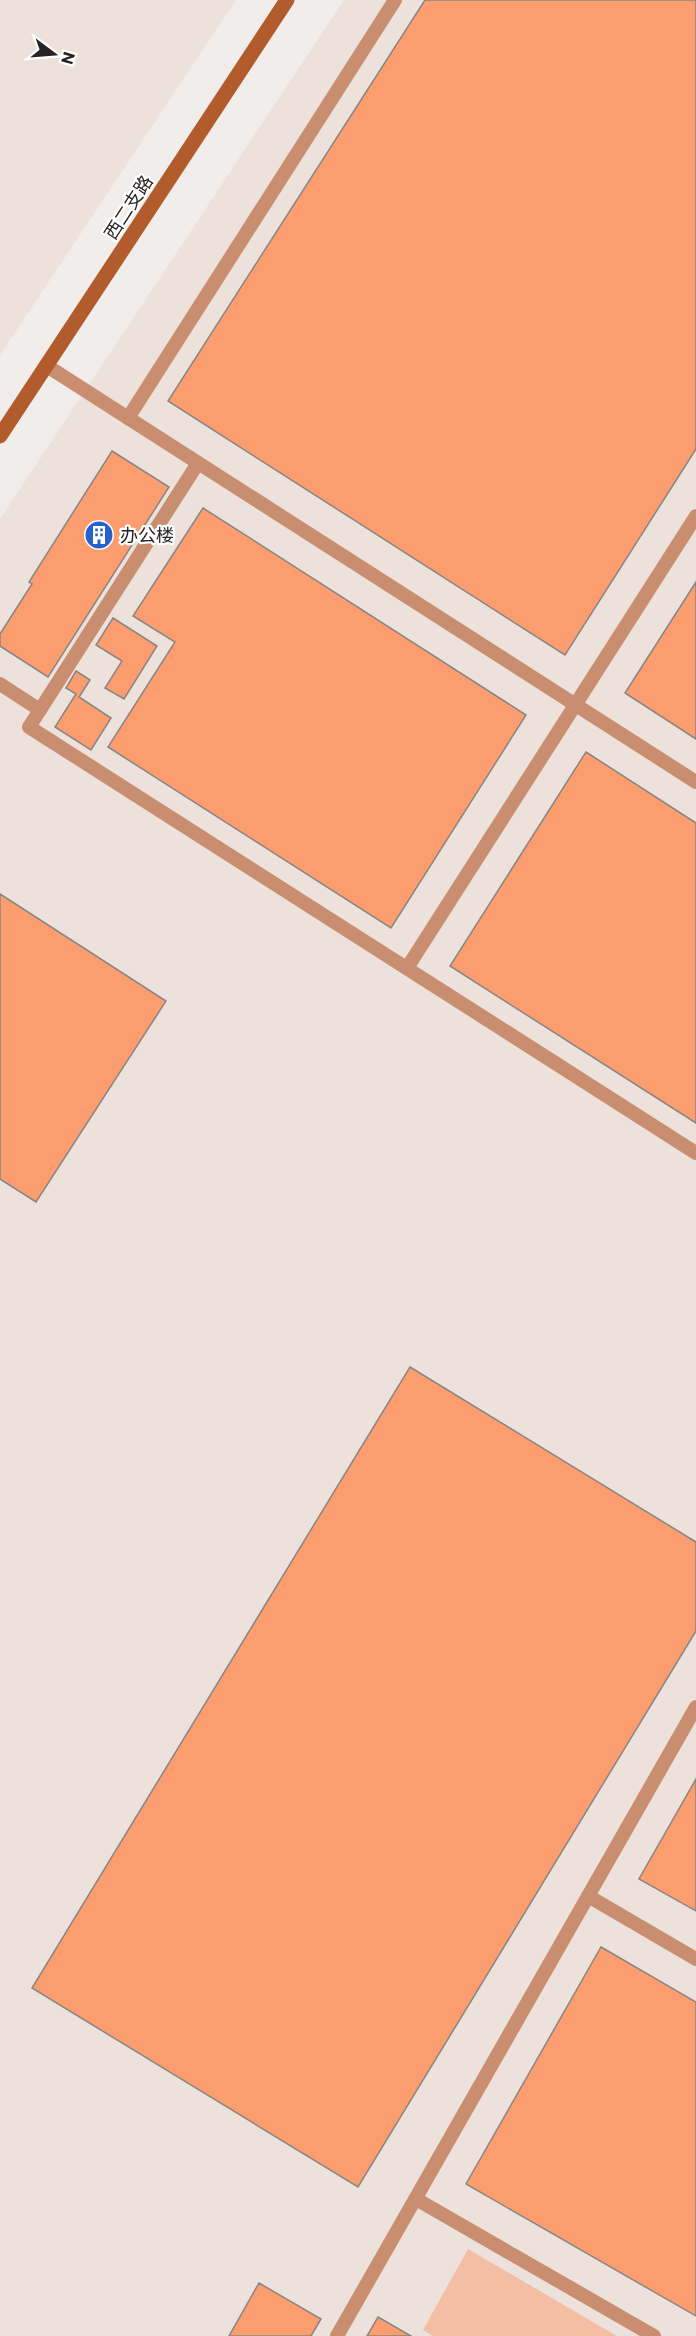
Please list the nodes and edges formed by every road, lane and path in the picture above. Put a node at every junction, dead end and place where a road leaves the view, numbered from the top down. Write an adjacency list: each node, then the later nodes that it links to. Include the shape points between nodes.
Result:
1 (287, 0): 3 (street, 西二支路)
2 (395, 0): 4 (lane)
3 (47, 366): 4 (lane); 5 (street, 西二支路)
4 (128, 418): 6 (lane)
5 (0, 436)
6 (198, 463): 9 (lane); 10 (lane)
7 (696, 516): 9 (lane)
8 (0, 684): 10 (lane)
9 (575, 704): 11 (lane); 12 (lane)
10 (40, 710): 12 (lane, via 29,727)
11 (696, 782)
12 (407, 968): 13 (lane)
13 (696, 1153)
14 (696, 1707): 15 (lane)
15 (588, 1896): 16 (lane); 17 (lane)
16 (696, 1959)
17 (416, 2199): 18 (lane); 19 (lane)
18 (338, 2336)
19 (654, 2336)

